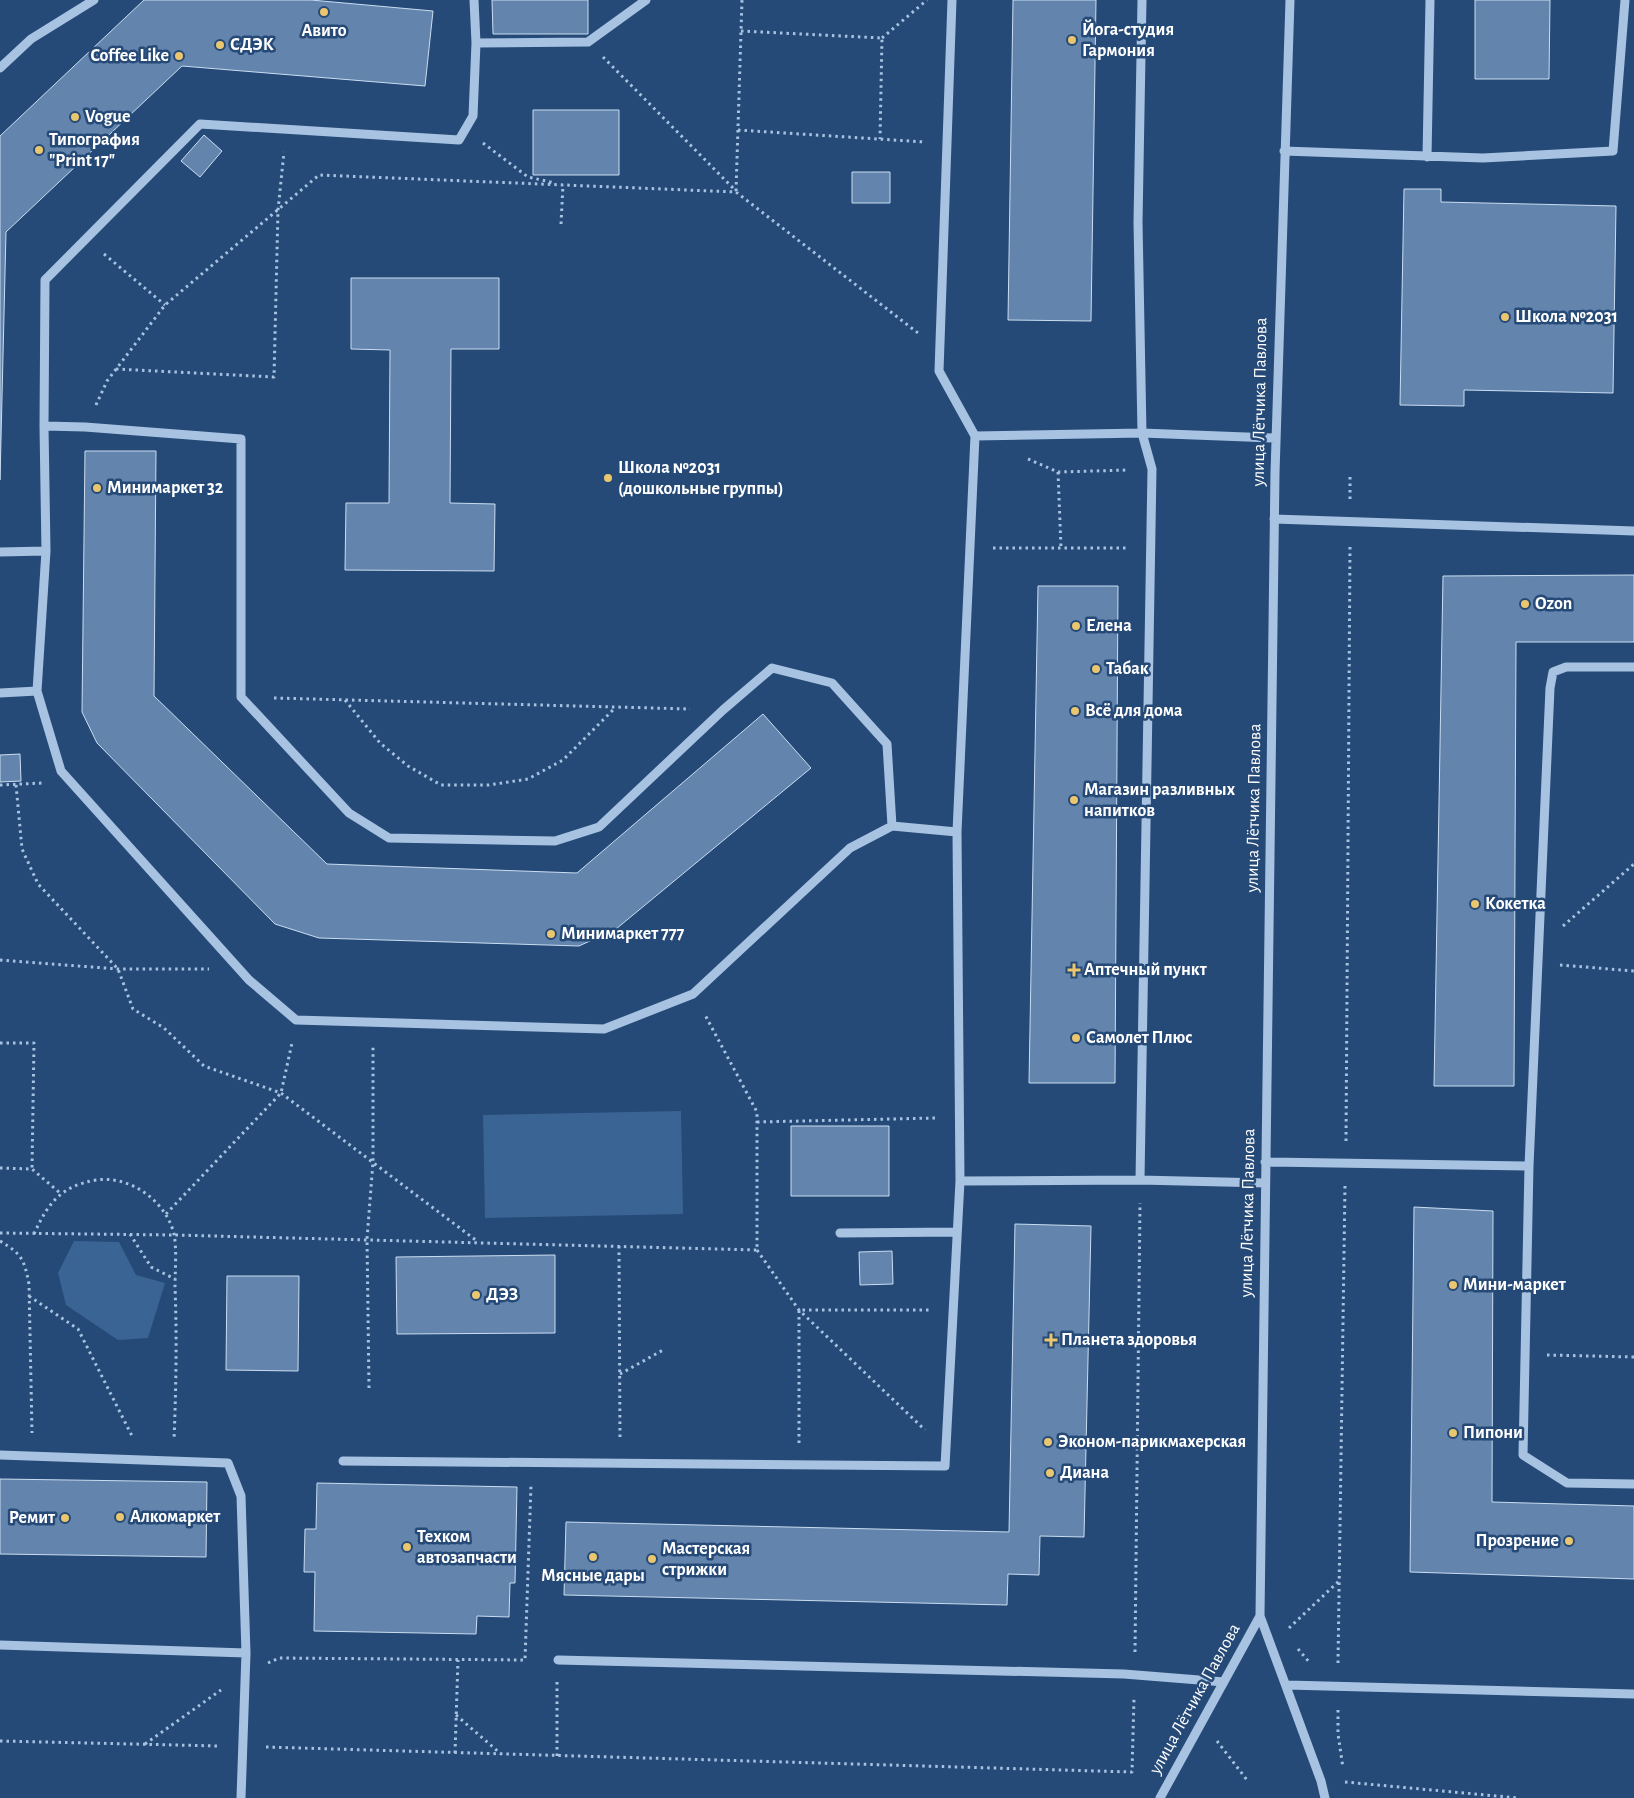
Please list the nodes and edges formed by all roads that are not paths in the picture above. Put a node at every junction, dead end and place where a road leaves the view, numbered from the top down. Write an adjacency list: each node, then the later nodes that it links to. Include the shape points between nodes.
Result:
1 (94, 0): 10 (street, via 31,39)
2 (474, 0): 9 (street)
3 (646, 0): 9 (street, via 588,42)
4 (952, 0): 15 (street, via 939,370)
5 (1142, 0): 14 (street, via 1138,222)
6 (1290, 0): 11 (street, улица Лётчика Павлова)
7 (1430, 0): 12 (street)
8 (1625, 0): 12 (street, via 1613,151 1483,158)
9 (476, 44): 13 (street, via 473,116 459,140 200,124 45,280)
10 (0, 68)
11 (1284, 151): 12 (street); 16 (street, улица Лётчика Павлова)
12 (1427, 157)
13 (44, 426): 19 (street); 24 (street, via 241,439 241,697 348,813 388,838 555,841 599,827 772,668 832,683 887,744)
14 (1142, 433): 15 (street); 16 (street); 28 (street, via 1152,470)
15 (975, 436): 25 (street)
16 (1275, 438): 17 (street, улица Лётчика Павлова)
17 (1274, 519): 18 (street); 26 (street, улица Лётчика Павлова)
18 (1634, 531)
19 (46, 551): 20 (street); 22 (street)
20 (0, 552)
21 (1634, 667): 27 (street, via 1566,666 1553,672)
22 (37, 690): 23 (street); 24 (street, via 61,771 240,970 296,1020 604,1029 693,994 850,848)
23 (0, 693)
24 (892, 826): 25 (street)
25 (957, 832): 29 (street)
26 (1265, 1162): 27 (street); 30 (street, улица Лётчика Павлова)
27 (1529, 1166): 35 (street, via 1522,1455 1567,1483)
28 (1140, 1180): 29 (street); 30 (street)
29 (960, 1181): 31 (street)
30 (1265, 1183): 36 (street, улица Лётчика Павлова)
31 (957, 1232): 32 (street); 34 (street, via 945,1466)
32 (840, 1233)
33 (0, 1455): 38 (street, via 228,1463 241,1496)
34 (343, 1462)
35 (1634, 1484)
36 (1260, 1616): 40 (street, улица Лётчика Павлова); 41 (street, улица Лётчика Павлова)
37 (0, 1645): 38 (street)
38 (246, 1653): 43 (street)
39 (558, 1660): 40 (street, via 1135,1675)
40 (1224, 1682): 44 (street, улица Лётчика Павлова)
41 (1287, 1685): 42 (street); 45 (street, улица Лётчика Павлова)
42 (1634, 1694)
43 (241, 1798)
44 (1160, 1798)
45 (1325, 1798)

